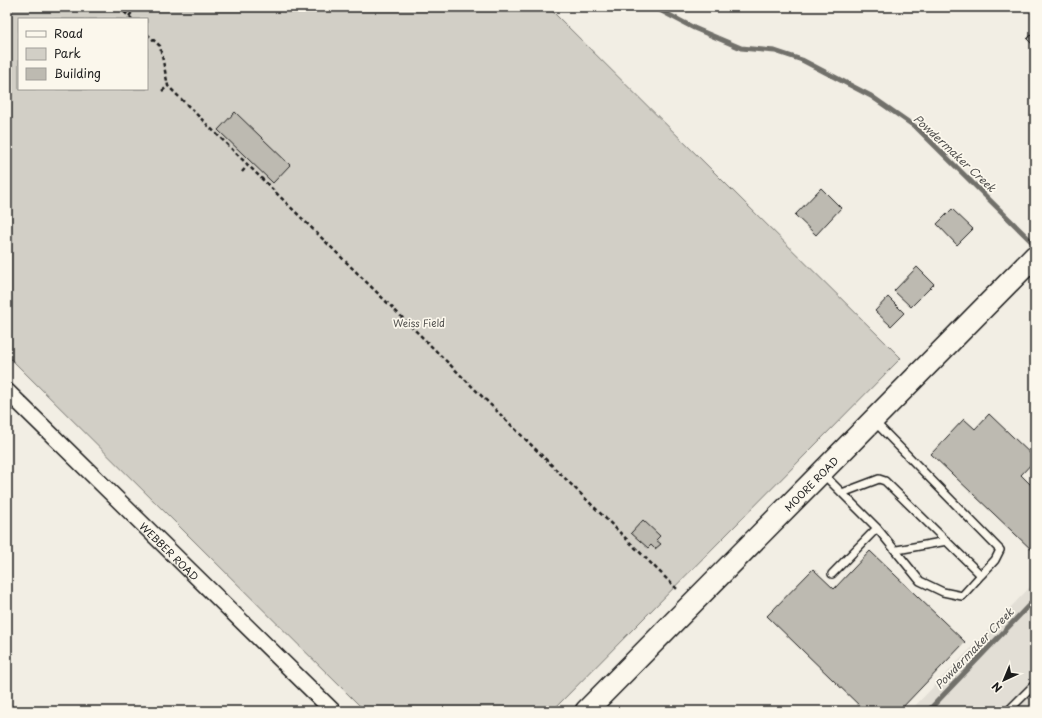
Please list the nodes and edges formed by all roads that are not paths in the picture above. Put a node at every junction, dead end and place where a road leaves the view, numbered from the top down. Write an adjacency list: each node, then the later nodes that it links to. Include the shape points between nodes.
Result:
1 (1035, 256): 3 (street, MOORE ROAD)
2 (7, 391): 12 (street, WEBBER ROAD)
3 (874, 420): 4 (street, MOORE ROAD); 10 (lane, via 1000,550 995,560)
4 (822, 472): 5 (lane); 13 (street, MOORE ROAD)
5 (842, 493): 6 (lane); 7 (lane, via 879,479 885,481)
6 (877, 528): 8 (lane); 9 (lane)
7 (947, 541): 8 (lane); 10 (lane)
8 (897, 550): 10 (lane, via 920,581 943,592 962,596)
9 (832, 574)
10 (981, 575)
11 (1035, 684): 14 (lane)
12 (333, 711)
13 (586, 711)
14 (1008, 711)

